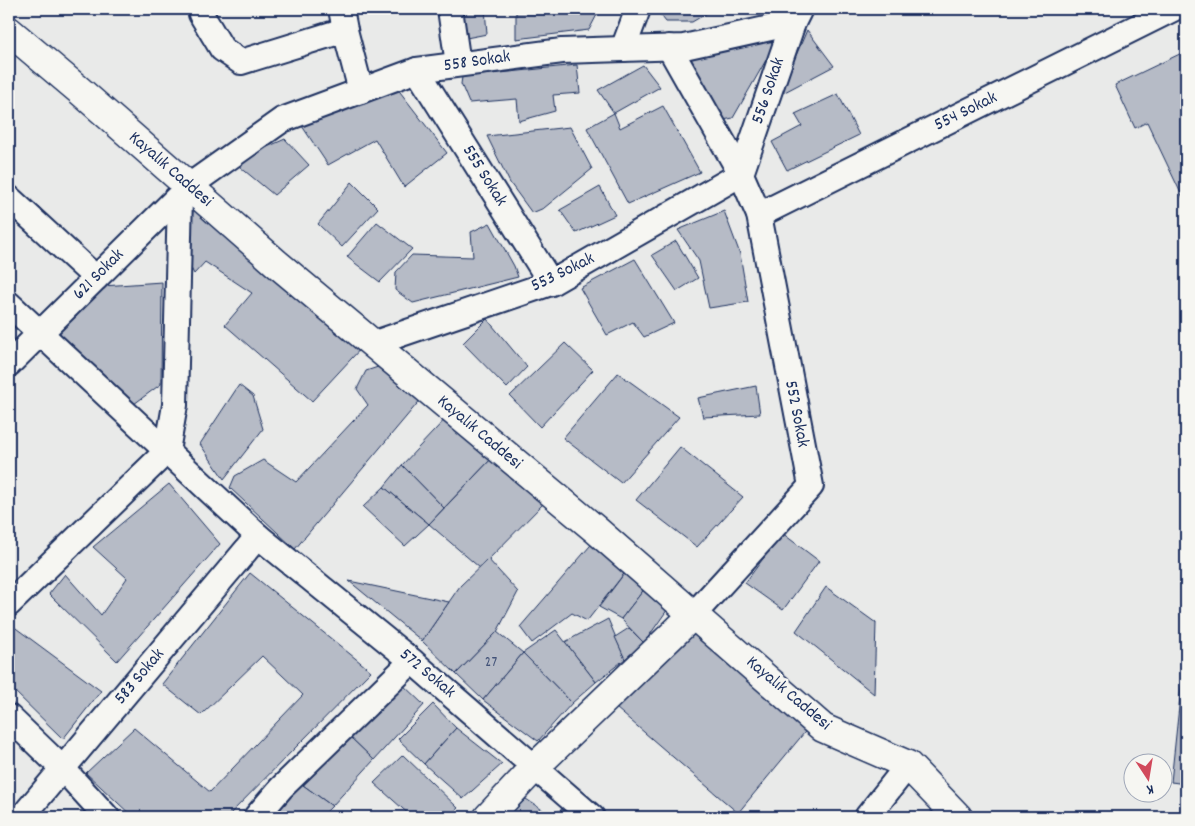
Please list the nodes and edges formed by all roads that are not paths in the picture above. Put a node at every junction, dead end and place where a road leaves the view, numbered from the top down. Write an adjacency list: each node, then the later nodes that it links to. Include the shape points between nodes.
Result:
1 (200, 9): 6 (street, via 222,49 241,62)
2 (450, 9): 10 (street)
3 (638, 9): 9 (street)
4 (1173, 9): 16 (street, 554 Sokak)
5 (797, 16): 8 (street, 558 Sokak, via 684,47); 13 (street, 556 Sokak)
6 (343, 19): 12 (street)
7 (9, 31): 14 (street, Kayalık Caddesi)
8 (669, 47): 9 (street, 558 Sokak); 13 (street, 552 Sokak)
9 (623, 49): 10 (street, 558 Sokak, via 562,50)
10 (458, 64): 11 (street, 558 Sokak)
11 (417, 70): 12 (street, 558 Sokak); 18 (street, 555 Sokak)
12 (360, 90): 14 (street, 558 Sokak, via 282,120)
13 (740, 174): 16 (street, 552 Sokak); 18 (street, 553 Sokak)
14 (184, 190): 17 (street, 621 Sokak); 21 (street, Kayalık Caddesi); 23 (street, via 175,405)
15 (9, 198): 17 (street)
16 (758, 215): 26 (street, 552 Sokak, via 811,486)
17 (96, 278): 20 (street, 621 Sokak)
18 (551, 283): 21 (street, 553 Sokak)
19 (9, 304): 20 (street, 572 Sokak)
20 (39, 334): 22 (street, 621 Sokak); 23 (street, 572 Sokak)
21 (372, 344): 26 (street, Kayalık Caddesi)
22 (9, 364)
23 (167, 452): 24 (street, 572 Sokak); 25 (street)
24 (258, 536): 27 (street, 572 Sokak); 31 (street, 583 Sokak)
25 (9, 604)
26 (694, 614): 29 (street, Kayalık Caddesi, via 823,728); 30 (street)
27 (412, 661): 30 (street, 572 Sokak); 34 (street, via 281,788)
28 (9, 717): 31 (street)
29 (908, 765): 37 (street); 38 (street, Kayalık Caddesi)
30 (535, 767): 35 (street); 36 (street, 572 Sokak)
31 (63, 769): 32 (street, 583 Sokak); 33 (street)
32 (22, 817)
33 (107, 817)
34 (256, 817)
35 (488, 817)
36 (592, 817)
37 (867, 817)
38 (958, 817)

